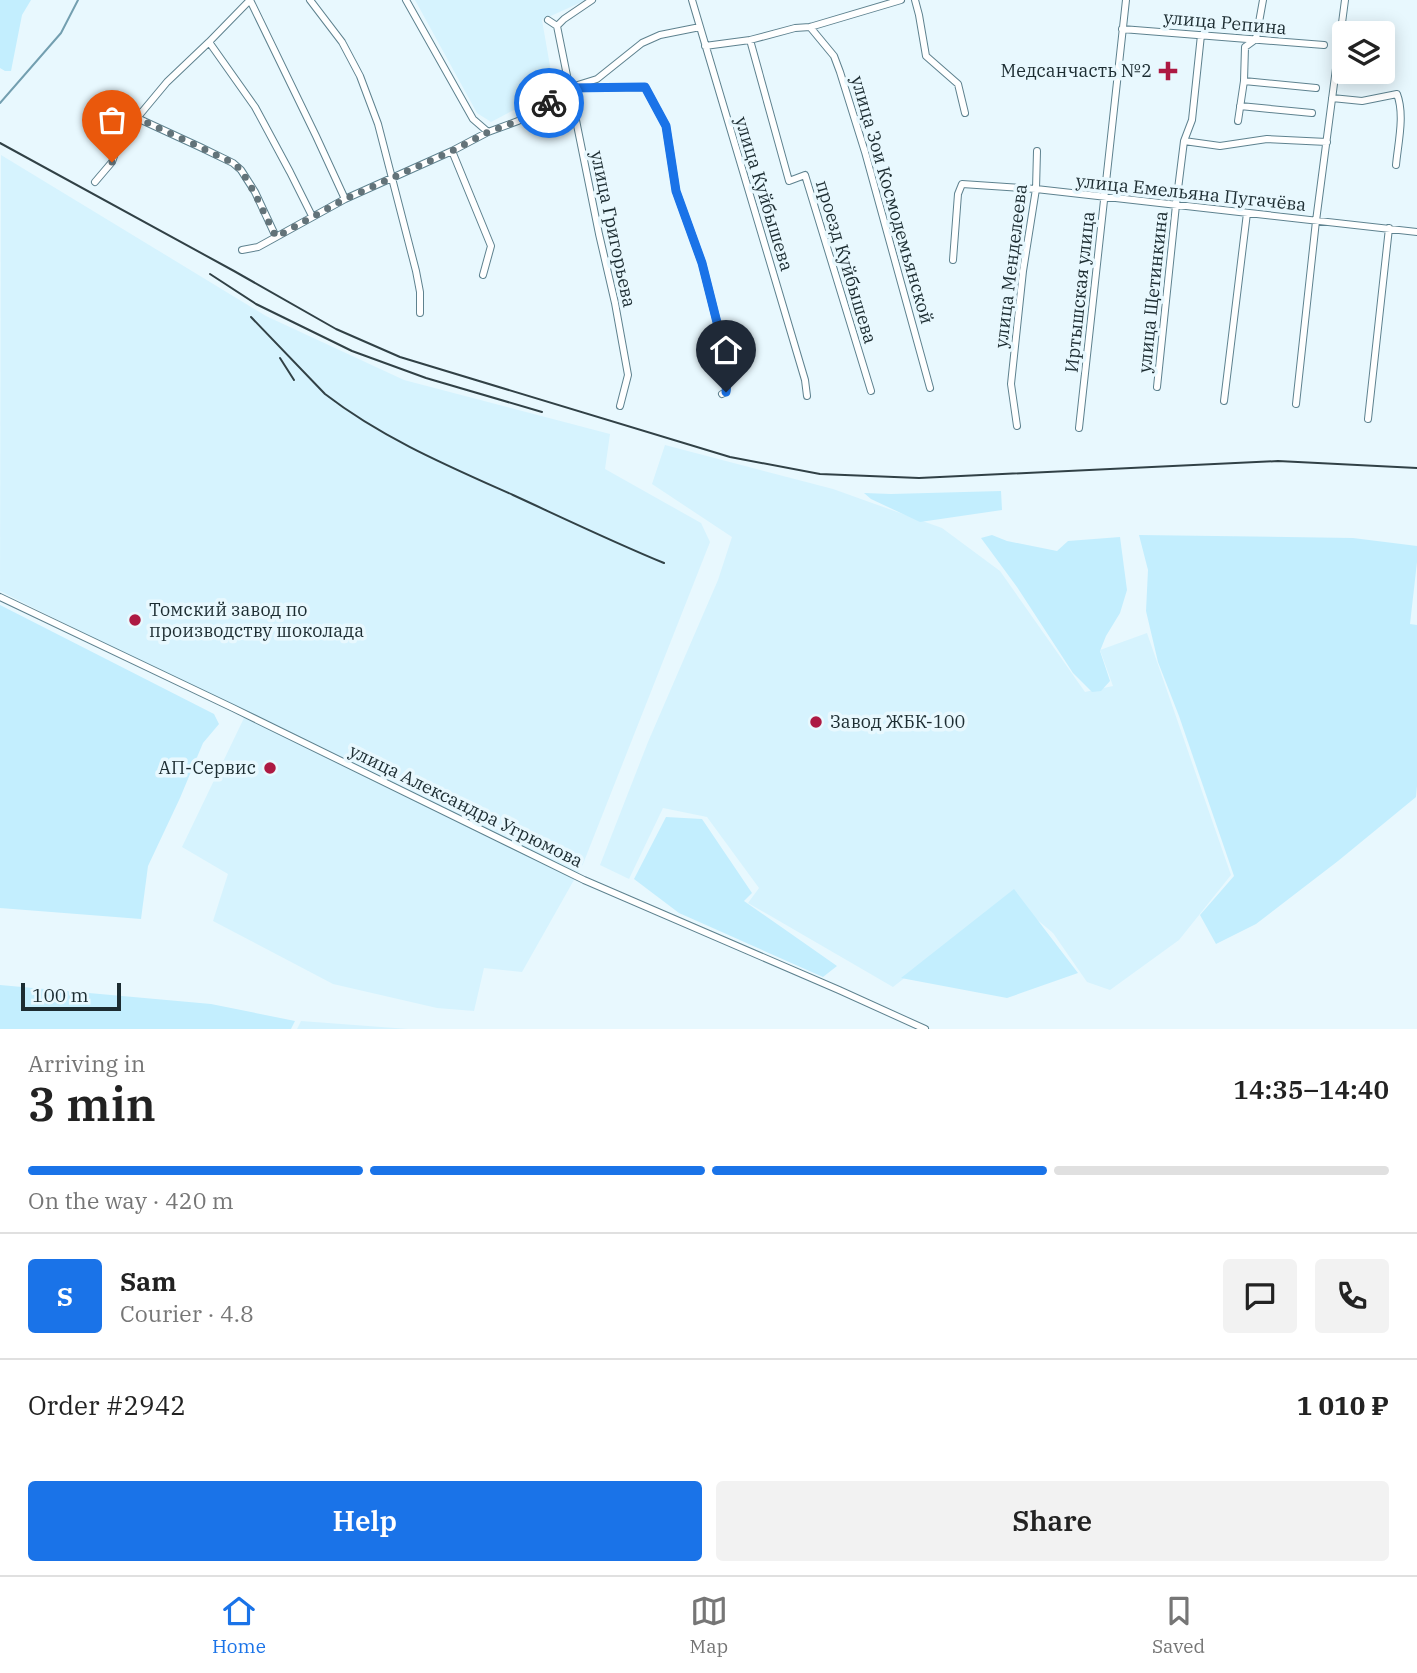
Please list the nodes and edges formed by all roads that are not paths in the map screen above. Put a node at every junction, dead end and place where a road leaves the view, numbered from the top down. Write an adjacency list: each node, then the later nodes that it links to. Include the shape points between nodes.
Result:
1 (250, 0): 19 (street); 41 (street)
2 (310, 0): 37 (street, via 342,41 360,76 379,124)
3 (406, 0): 31 (street, via 473,119)
4 (592, 0): 12 (street)
5 (692, 0): 13 (street, улица Куйбышева)
6 (901, 0): 14 (street)
7 (915, 0): 27 (street, via 926,56 958,84)
8 (1126, 0): 15 (street, Иртышская улица)
9 (1263, 0): 17 (street)
10 (1345, 0): 25 (street)
11 (548, 20): 12 (street)
12 (557, 26): 23 (street, улица Григорьева)
13 (700, 27): 21 (street, улица Куйбышева); 23 (street, via 642,43 597,79)
14 (810, 27): 18 (street); 54 (street, улица Зои Космодемьянской, via 834,56 840,72)
15 (1122, 29): 16 (street, улица Репина); 40 (street, Иртышская улица)
16 (1200, 35): 17 (street, улица Репина); 32 (street, улица Щетинкина, via 1192,120)
17 (1256, 39): 20 (street, улица Репина); 22 (street, via 1245,47)
18 (750, 40): 21 (street); 55 (street, проезд Куйбышева, via 789,181 805,175)
19 (209, 42): 29 (street); 44 (street, via 241,85)
20 (1324, 45)
21 (705, 46): 57 (street, улица Куйбышева)
22 (1244, 81): 24 (street); 26 (street)
23 (568, 88): 31 (street, via 518,121); 56 (street, via 645,87 654,101 666,126 676,191 702,263 728,366 727,388); 60 (street, улица Григорьева, via 628,375)
24 (1316, 88)
25 (1332, 98): 33 (street); 36 (street, via 1362,101 1397,94 1400,130)
26 (1240, 106): 28 (street); 30 (street)
27 (965, 113)
28 (1312, 113)
29 (137, 118): 38 (street); 48 (street, via 233,163 254,192)
30 (1238, 121)
31 (488, 132): 34 (street)
32 (1184, 141): 33 (street, via 1220,146 1267,139); 42 (street, улица Щетинкина)
33 (1327, 142): 45 (street)
34 (452, 151): 37 (street); 51 (street, via 491,246)
35 (1037, 151): 39 (street, улица Менделеева)
36 (1396, 165)
37 (392, 179): 41 (street); 52 (street, via 416,271)
38 (95, 182)
39 (1035, 189): 40 (street, улица Емельяна Пугачёва); 50 (street, улица Емельяна Пугачёва, via 962,184); 63 (street, улица Менделеева, via 1011,383)
40 (1104, 197): 42 (street, улица Емельяна Пугачёва); 62 (street, Иртышская улица)
41 (345, 199): 44 (street)
42 (1176, 205): 43 (street, улица Емельяна Пугачёва); 53 (street, улица Щетинкина)
43 (1247, 213): 45 (street, улица Емельяна Пугачёва); 58 (street)
44 (312, 216): 48 (street)
45 (1316, 221): 46 (street, улица Емельяна Пугачёва); 59 (street)
46 (1389, 228): 47 (street, улица Емельяна Пугачёва); 61 (street)
47 (1417, 232)
48 (276, 237): 49 (street)
49 (242, 250)
50 (953, 260)
51 (482, 275)
52 (420, 313)
53 (1157, 387)
54 (930, 388)
55 (871, 391)
56 (722, 394)
57 (807, 396)
58 (1224, 401)
59 (1296, 404)
60 (620, 406)
61 (1368, 419)
62 (1080, 424)
63 (1017, 426)
64 (0, 597): 65 (street, улица Александра Угрюмова, via 584,880)
65 (925, 1029)

